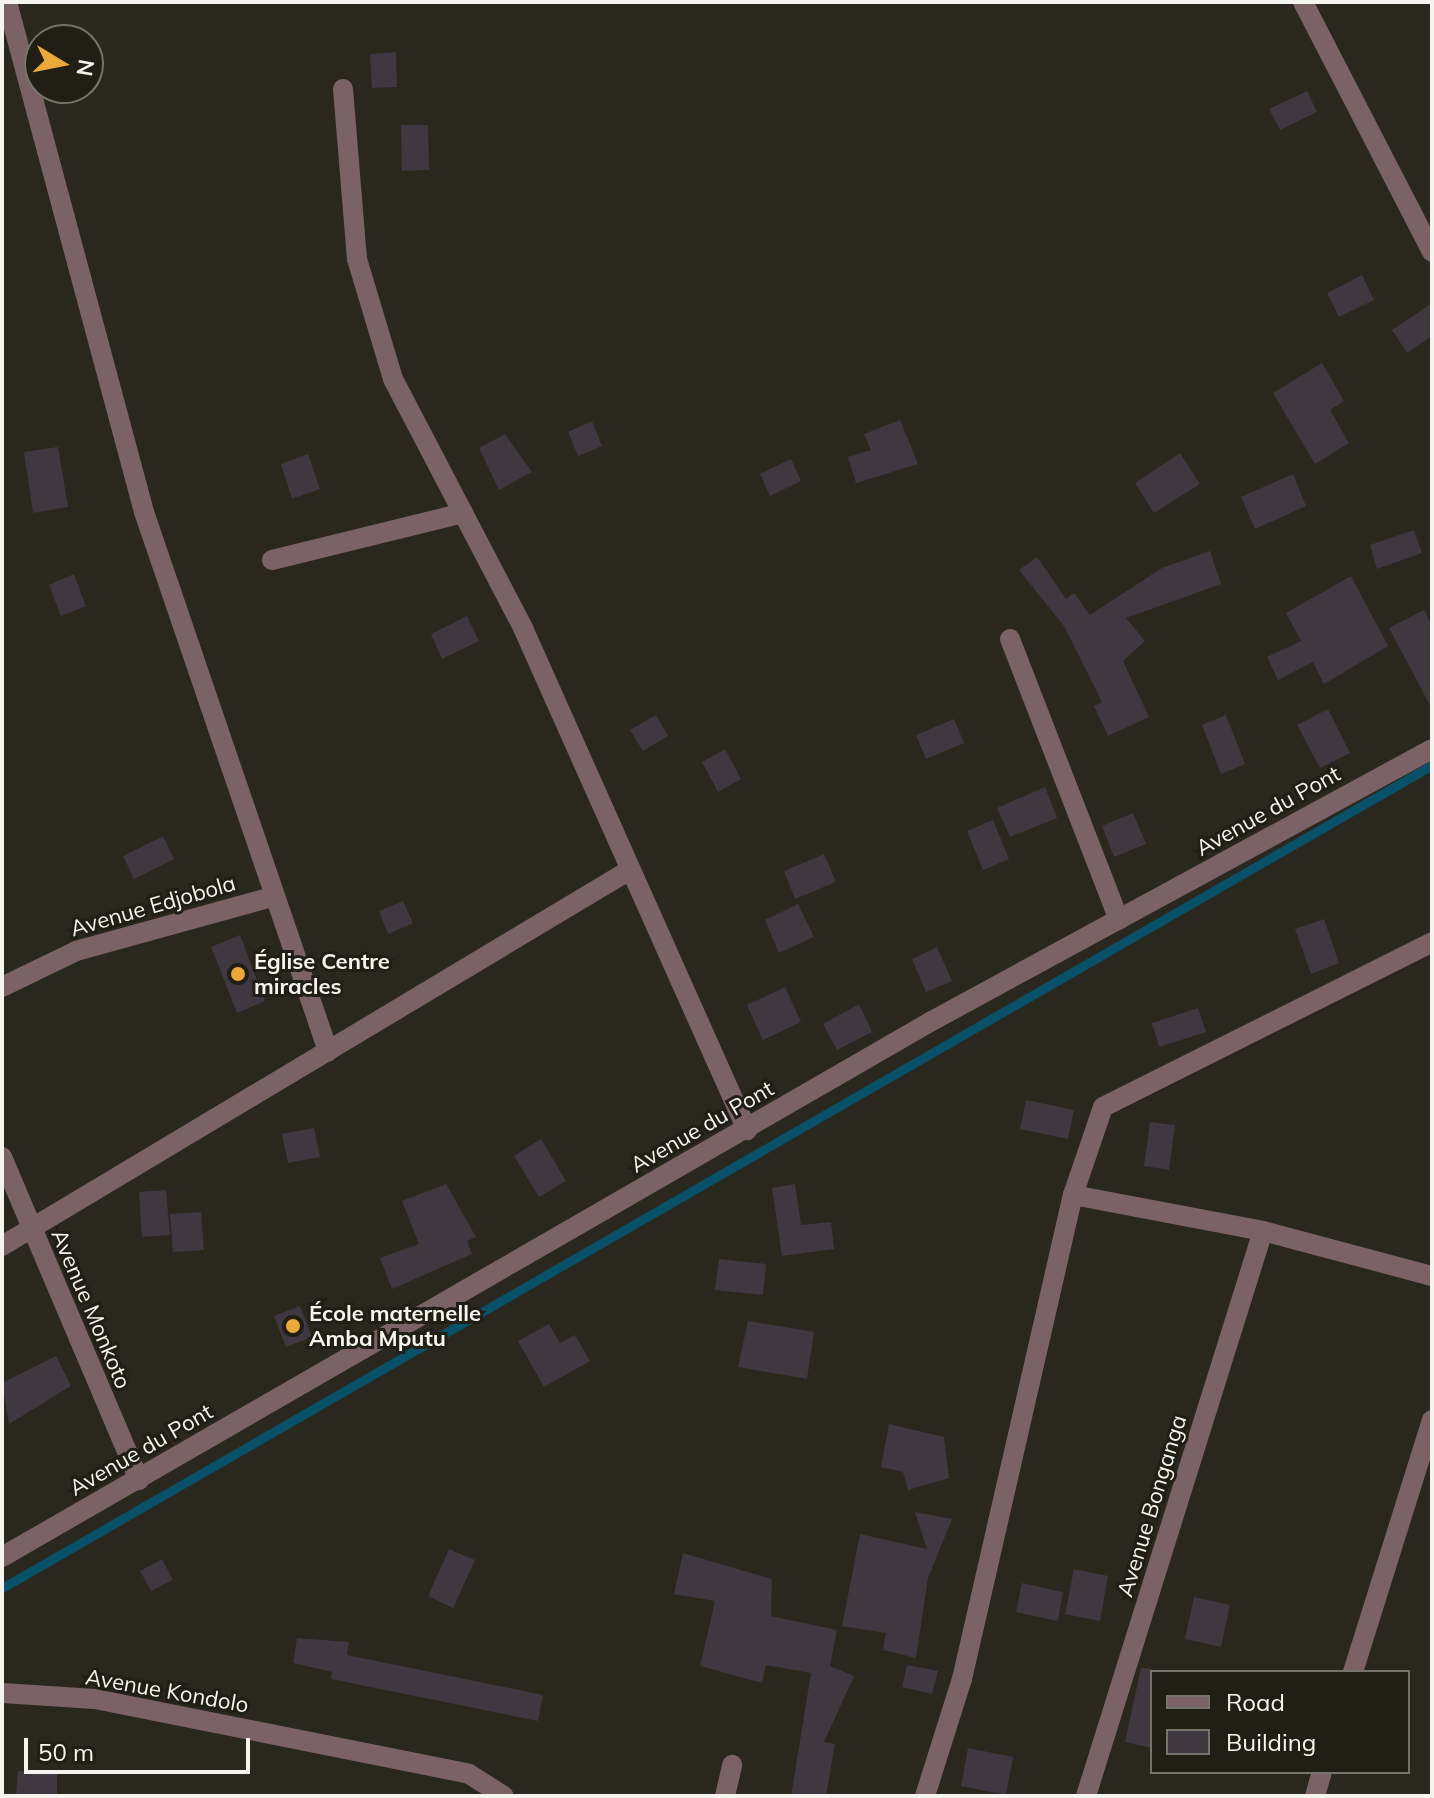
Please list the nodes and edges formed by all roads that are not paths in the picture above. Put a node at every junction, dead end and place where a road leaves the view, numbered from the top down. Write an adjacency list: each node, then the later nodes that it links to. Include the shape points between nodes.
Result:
1 (7, 2): 10 (street, via 144,512)
2 (1303, 2): 4 (street)
3 (343, 89): 5 (street, via 357,259 393,379)
4 (1432, 252)
5 (463, 513): 6 (street); 9 (street, via 523,628)
6 (272, 560)
7 (1010, 639): 11 (street)
8 (1432, 749): 11 (street, Avenue du Pont)
9 (628, 871): 14 (street); 15 (street)
10 (275, 896): 13 (street, Avenue Edjobola, via 76,951); 14 (street)
11 (1119, 920): 15 (street, Avenue du Pont)
12 (1432, 942): 17 (street, via 1103,1107)
13 (2, 987)
14 (328, 1051): 18 (street)
15 (747, 1130): 23 (street, Avenue du Pont)
16 (2, 1157): 18 (street, Avenue Monkoto)
17 (1073, 1195): 19 (street); 31 (street, via 962,1679)
18 (30, 1230): 20 (street); 23 (street, Avenue Monkoto)
19 (1263, 1231): 21 (street); 32 (street, Avenue Bonganga)
20 (2, 1246)
21 (1432, 1276)
22 (1432, 1420): 25 (street)
23 (139, 1480): 24 (street, Avenue du Pont)
24 (2, 1557)
25 (1354, 1670)
26 (2, 1693): 29 (street, Avenue Kondolo, via 95,1699 453,1771)
27 (732, 1765): 30 (street)
28 (1321, 1774): 33 (street)
29 (504, 1796)
30 (725, 1796)
31 (925, 1796)
32 (1086, 1796)
33 (1315, 1796)

